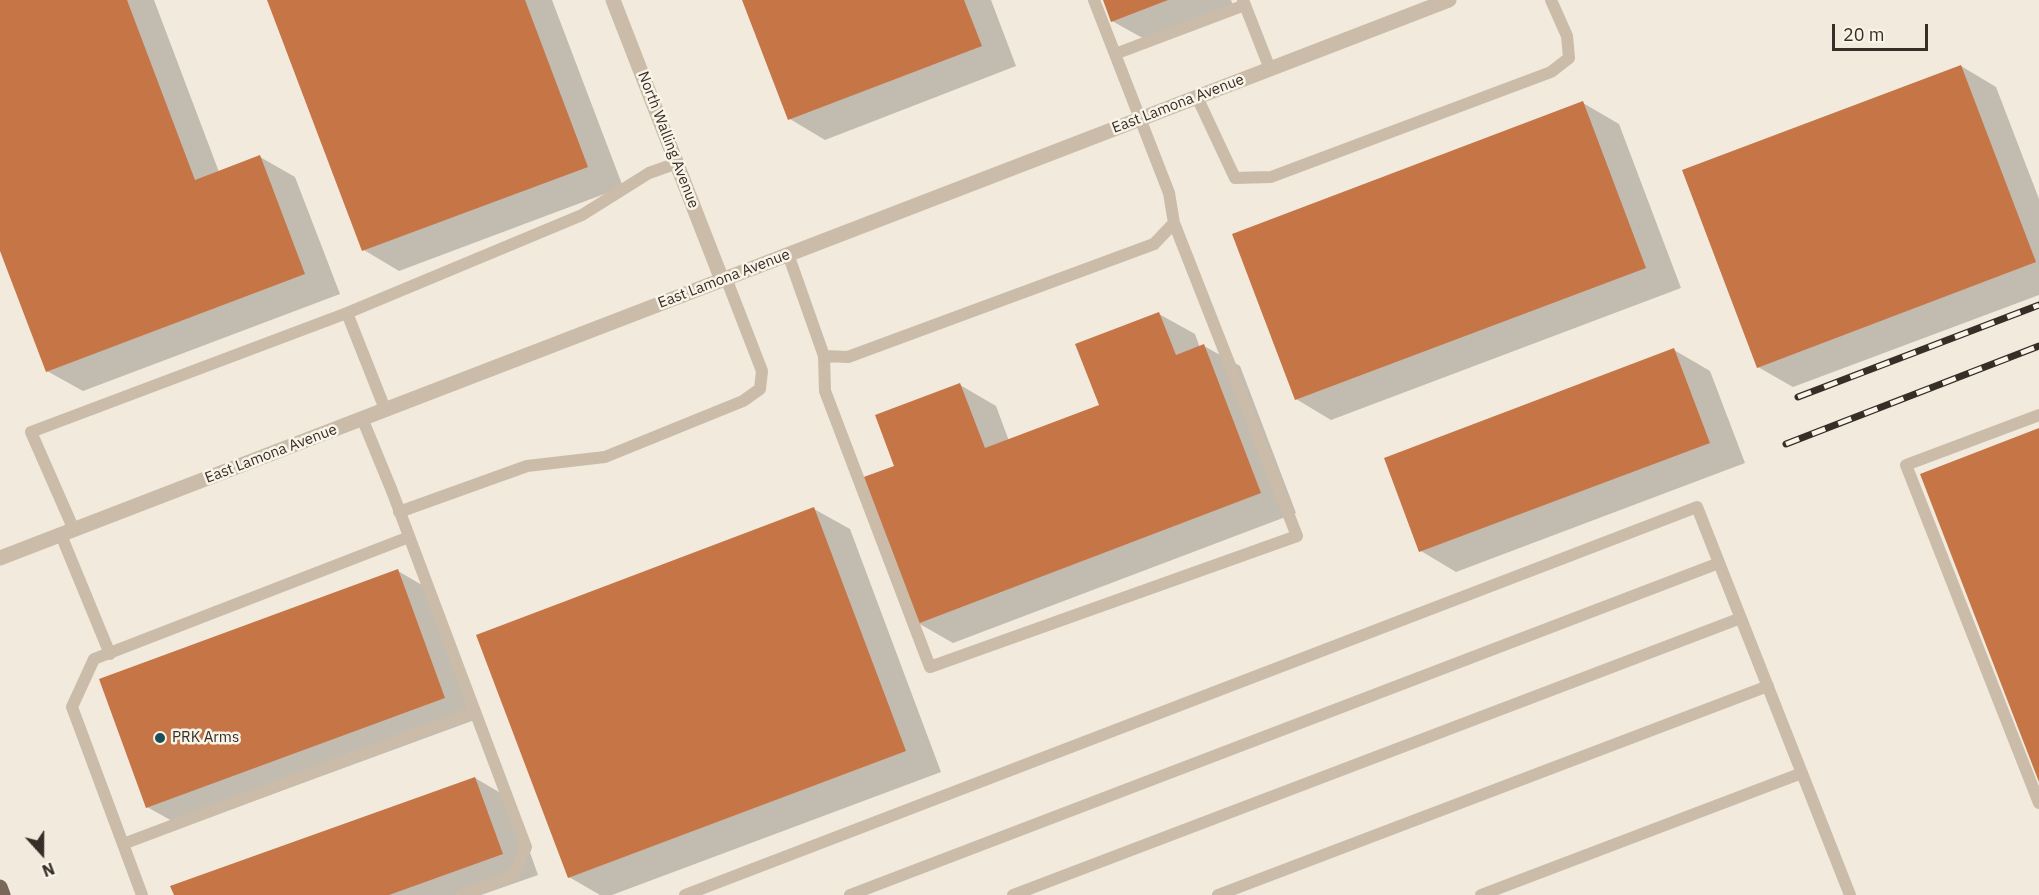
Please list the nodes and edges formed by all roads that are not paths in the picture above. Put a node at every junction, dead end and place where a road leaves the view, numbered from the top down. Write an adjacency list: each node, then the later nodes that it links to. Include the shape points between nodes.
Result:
1 (613, 0): 10 (street, North Walling Avenue)
2 (1095, 0): 6 (lane)
3 (1449, 0): 7 (street, East Lamona Avenue)
4 (1551, 0): 8 (lane, via 1567,36 1569,58 1551,72 1271,177 1235,178)
5 (1244, 3): 6 (lane); 7 (lane)
6 (1116, 54): 9 (lane)
7 (1270, 69): 8 (street, East Lamona Avenue)
8 (1197, 97): 9 (street, East Lamona Avenue)
9 (1140, 118): 11 (lane, via 1169,193); 12 (street, East Lamona Avenue)
10 (677, 163): 13 (street, North Walling Avenue); 14 (lane, via 650,172 582,215)
11 (1174, 223): 15 (lane, via 1154,244 848,357); 15 (lane, via 1297,536 930,667 825,391)
12 (788, 254): 13 (street, East Lamona Avenue); 15 (lane)
13 (724, 279): 16 (street, East Lamona Avenue); 19 (lane, via 762,371 760,389 743,401 605,457 527,466)
14 (346, 313): 16 (lane); 20 (lane, via 31,432)
15 (824, 356)
16 (386, 409): 18 (street, East Lamona Avenue)
17 (2039, 415): 29 (lane, via 1906,465)
18 (362, 418): 19 (lane); 20 (street, East Lamona Avenue)
19 (399, 512): 21 (lane)
20 (67, 532): 22 (street, East Lamona Avenue); 25 (lane)
21 (409, 537): 25 (lane); 27 (lane)
22 (0, 558)
23 (1719, 563): 24 (lane); 35 (lane, via 1697,507); 36 (lane)
24 (1741, 618): 26 (lane); 37 (lane)
25 (110, 654): 30 (lane, via 94,659 72,707)
26 (1768, 686): 28 (lane); 38 (lane)
27 (474, 712): 30 (lane); 34 (lane, via 526,847 514,874)
28 (1802, 773): 39 (lane); 40 (lane)
29 (2039, 803)
30 (123, 844): 33 (lane)
31 (0, 887): 32 (main road)
32 (3, 895)
33 (142, 895)
34 (462, 895)
35 (685, 895)
36 (850, 895)
37 (1013, 895)
38 (1218, 895)
39 (1482, 895)
40 (1851, 895)

